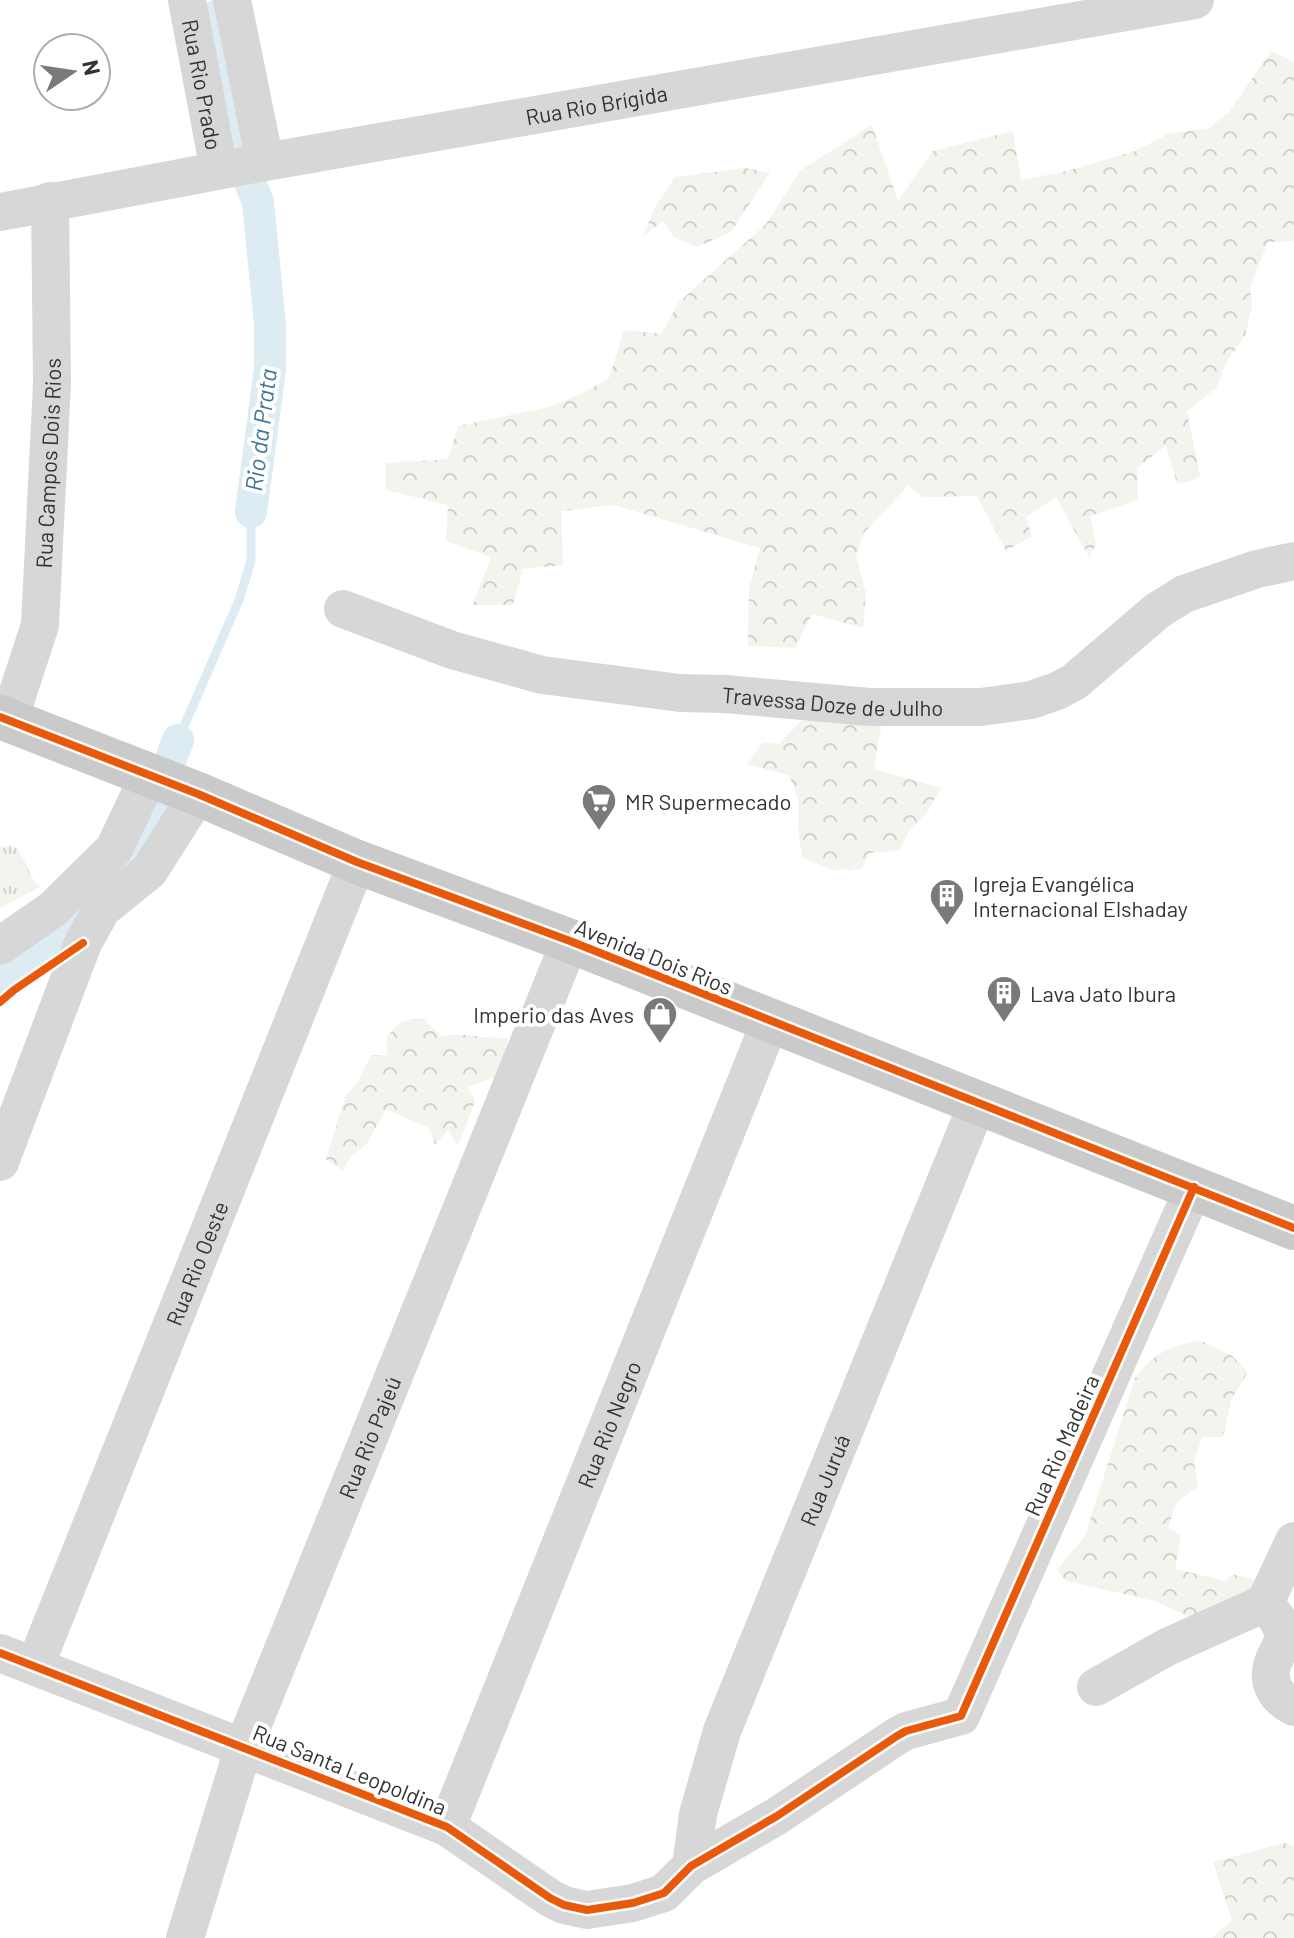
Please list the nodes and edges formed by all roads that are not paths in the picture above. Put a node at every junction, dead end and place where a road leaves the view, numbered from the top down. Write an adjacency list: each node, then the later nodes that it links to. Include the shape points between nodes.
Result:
1 (187, 0): 6 (street, Rua Rio Prado)
2 (232, 0): 5 (street, Rua Rio Prado)
3 (1195, 0): 4 (street, Rua Rio Brígida)
4 (1121, 6): 5 (street, Rua Rio Brígida)
5 (263, 162): 6 (street, Rua Rio Brígida)
6 (221, 170): 7 (street, Rua Rio Brígida)
7 (50, 201): 8 (street, Rua Rio Brígida); 11 (street, Rua Campos Dois Rios, via 52,383 40,625)
8 (0, 212)
9 (1294, 561): 10 (street, Travessa Doze de Julho, via 1184,594 1057,691 981,707 870,707 680,693 542,675 452,650)
10 (343, 609)
11 (5, 718): 12 (main road, Avenida Dois Rios)
12 (149, 775): 13 (main road, Avenida Dois Rios); 16 (street, via 114,849 53,909)
13 (198, 794): 14 (main road, Avenida Dois Rios); 19 (street, via 149,871 102,909 83,943)
14 (357, 862): 15 (main road, Avenida Dois Rios); 25 (street, Rua Rio Oeste)
15 (570, 941): 17 (main road, Avenida Dois Rios); 29 (street, Rua Rio Pajeú)
16 (0, 946)
17 (770, 1022): 18 (main road, Avenida Dois Rios); 30 (street, Rua Rio Negro)
18 (978, 1102): 20 (main road, Avenida Dois Rios); 31 (street, Rua Juruá, via 722,1731 698,1814)
19 (0, 1162)
20 (1194, 1187): 21 (main road, Avenida Dois Rios); 28 (street, Rua Rio Madeira)
21 (1294, 1228)
22 (1294, 1541): 23 (street)
23 (1265, 1603): 26 (street, via 1167,1647); 27 (street, via 1283,1637 1272,1666 1273,1688)
24 (0, 1653): 25 (street, Rua Santa Leopoldina)
25 (35, 1666): 29 (street, Rua Santa Leopoldina)
26 (1096, 1687)
27 (1294, 1707)
28 (961, 1716): 31 (street, Rua Santa Leopoldina, via 897,1736)
29 (244, 1746): 30 (street, Rua Santa Leopoldina); 32 (street, Rua Rio Pajeú)
30 (447, 1827): 31 (street, Rua Santa Leopoldina, via 550,1898 587,1910 660,1896)
31 (691, 1866)
32 (188, 1937)

